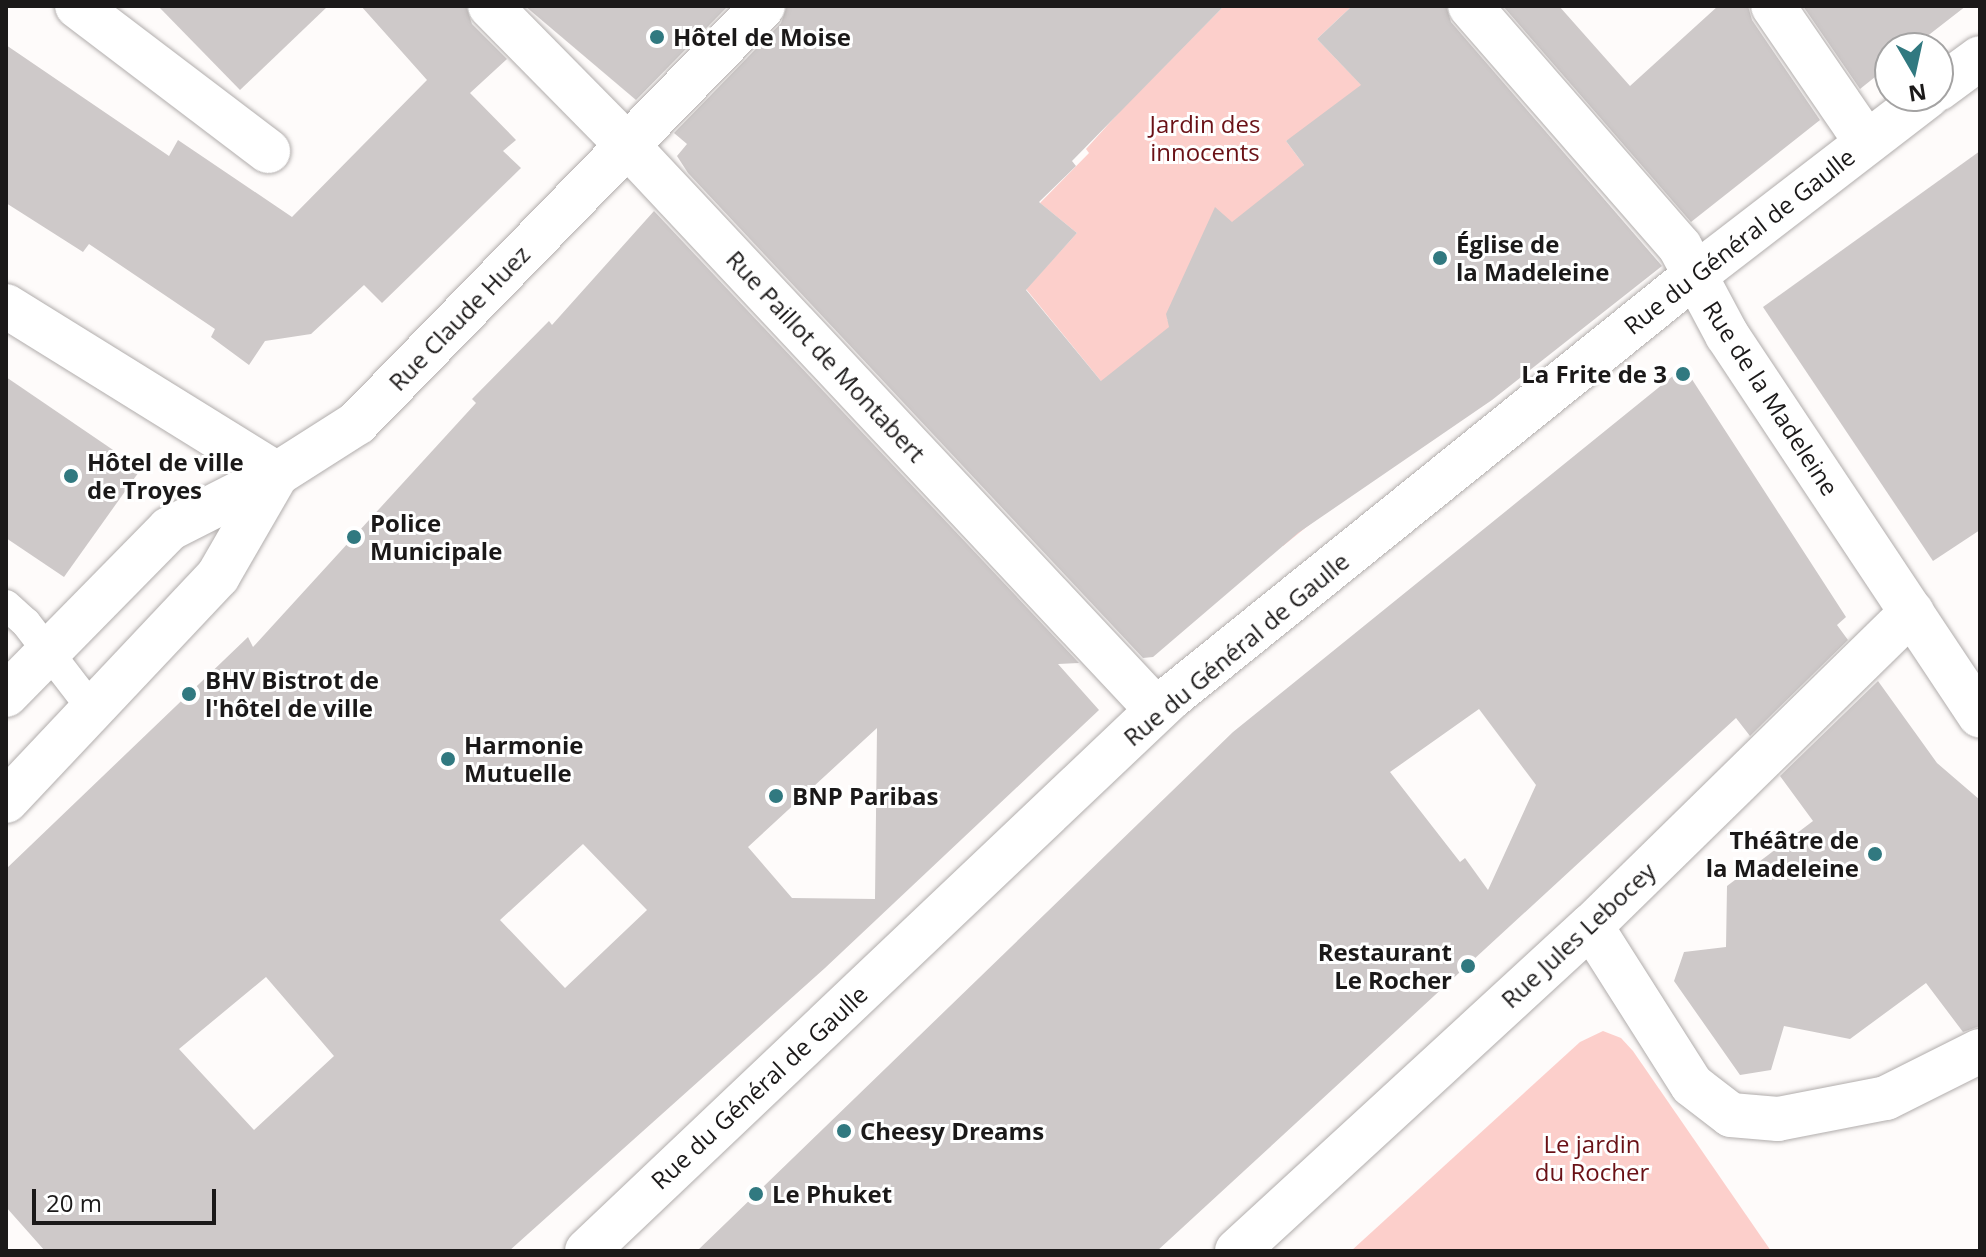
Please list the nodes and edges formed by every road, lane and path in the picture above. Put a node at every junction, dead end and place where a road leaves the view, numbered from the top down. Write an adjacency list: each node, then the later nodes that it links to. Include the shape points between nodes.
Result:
1 (77, 6): 11 (street)
2 (490, 6): 10 (street, Rue Paillot de Montabert)
3 (763, 6): 10 (street, Rue Claude Huez)
4 (1470, 6): 12 (street, Rue de la Madeleine, via 1680,247)
5 (1773, 6): 9 (street)
6 (1980, 58): 7 (street)
7 (1954, 77)
8 (1906, 112): 9 (street, Rue du Général de Gaulle)
9 (1866, 142): 12 (street, Rue du Général de Gaulle)
10 (628, 146): 14 (street, Rue Claude Huez, via 357,423); 20 (street, Rue Paillot de Montabert)
11 (268, 151)
12 (1694, 276): 16 (street, Rue de la Madeleine, via 1727,335); 20 (street, Rue du Général de Gaulle)
13 (6, 306): 14 (street)
14 (277, 474): 17 (street, Rue Claude Huez, via 169,529); 19 (street, Rue Claude Huez, via 218,576)
15 (6, 605): 17 (lane)
16 (1912, 612): 21 (street, Rue de la Madeleine); 23 (street, Rue Jules Lebocey)
17 (49, 653): 18 (street, Rue Claude Huez); 19 (lane)
18 (6, 695)
19 (93, 710): 22 (street, Rue Claude Huez)
20 (1157, 710): 25 (street, Rue du Général de Gaulle)
21 (1980, 716)
22 (6, 801)
23 (1591, 926): 24 (street, via 1692,1085 1731,1115 1778,1119 1886,1098); 26 (street, Rue Jules Lebocey)
24 (1980, 1051)
25 (587, 1251)
26 (1237, 1251)

